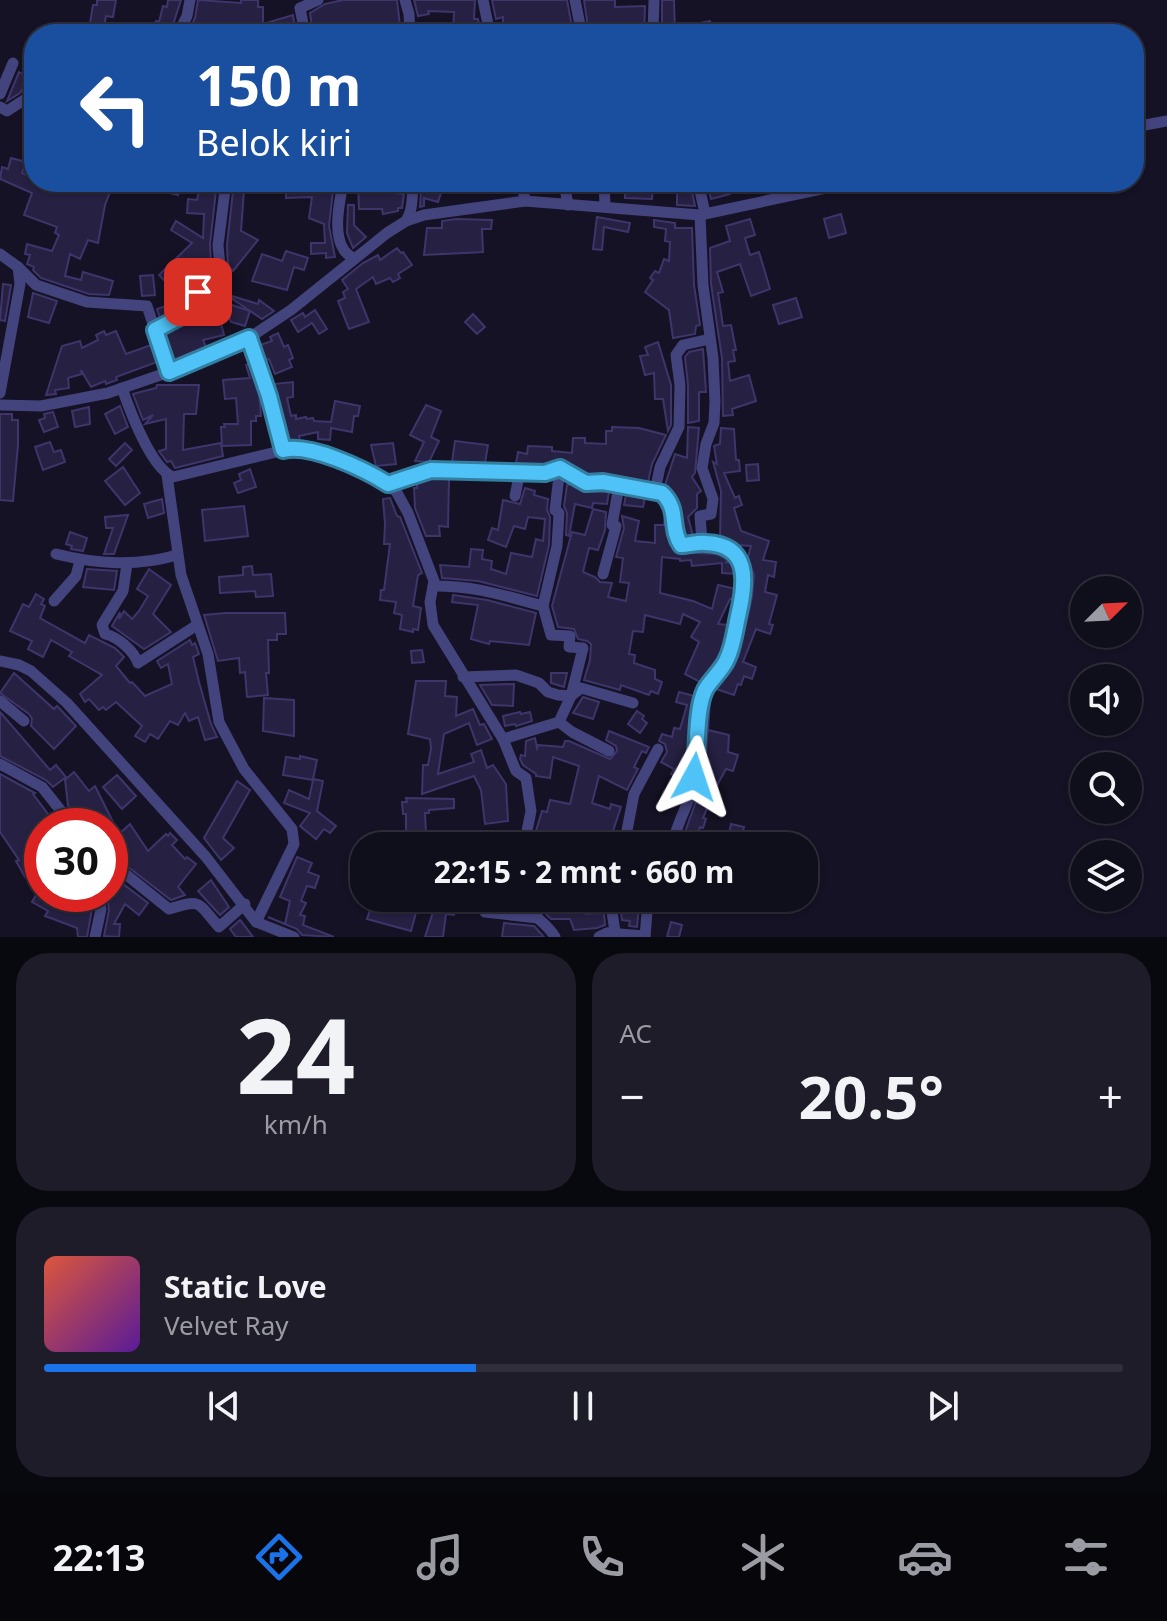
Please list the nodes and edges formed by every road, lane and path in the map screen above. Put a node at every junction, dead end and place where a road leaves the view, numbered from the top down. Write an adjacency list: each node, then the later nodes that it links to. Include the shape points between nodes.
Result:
1 (190, 0): 7 (street)
2 (318, 0): 8 (street, via 300,8)
3 (405, 0): 9 (street)
4 (483, 0): 10 (street)
5 (575, 0): 11 (street)
6 (654, 0): 12 (street)
7 (183, 24)
8 (303, 24)
9 (409, 24)
10 (488, 24)
11 (580, 24)
12 (653, 24)
13 (13, 63): 14 (street)
14 (0, 94)
15 (24, 101): 16 (street, via 7,111)
16 (0, 107)
17 (1167, 121): 18 (street)
18 (1144, 125)
19 (225, 192): 35 (street, via 220,267 200,286 197,308)
20 (341, 192): 33 (street, via 340,239)
21 (412, 192): 31 (street, via 413,210)
22 (524, 192): 27 (street)
23 (566, 192): 28 (street)
24 (604, 192): 29 (street)
25 (700, 192): 30 (street)
26 (807, 192): 30 (street)
27 (525, 201): 28 (street); 31 (street)
28 (568, 205): 29 (street)
29 (605, 206): 30 (street)
30 (703, 214): 37 (street)
31 (406, 221): 33 (street)
32 (0, 254): 34 (street)
33 (354, 259): 36 (street)
34 (18, 267): 35 (street, via 36,285 87,302 147,306); 40 (street, via 20,284)
35 (155, 330): 38 (street)
36 (249, 338): 38 (street); 42 (street)
37 (710, 339): 48 (street, via 683,345 676,355 679,427); 50 (street, via 714,423 702,468 714,509 700,516)
38 (169, 372): 39 (street)
39 (122, 388): 41 (street, via 63,404); 45 (street, via 135,423)
40 (0, 393)
41 (0, 405)
42 (283, 450): 45 (street); 46 (street, via 302,448)
43 (560, 468): 44 (street); 47 (street, via 586,483); 58 (street, via 557,546)
44 (520, 471): 46 (street, via 431,470); 49 (street)
45 (167, 475): 52 (street)
46 (388, 484): 56 (street, via 408,513)
47 (619, 486): 48 (street); 55 (street)
48 (655, 491): 50 (street, via 673,508 681,545)
49 (515, 496)
50 (702, 542): 74 (street, via 729,549 741,563 744,597 726,663 705,691 699,711 693,788)
51 (56, 554): 53 (street)
52 (177, 555): 54 (street); 59 (street)
53 (80, 560): 54 (street); 57 (street, via 76,576)
54 (127, 564): 59 (street, via 123,591 102,625 105,634 138,663)
55 (603, 574)
56 (433, 586): 58 (street, via 494,591); 61 (street, via 433,625)
57 (54, 601)
58 (543, 606): 62 (street, via 551,635 570,636 569,647 583,648)
59 (197, 625): 83 (street, via 224,733 244,769 294,834)
60 (0, 661): 76 (street, via 31,671 67,703)
61 (463, 677): 62 (street, via 516,675 548,692); 67 (street)
62 (571, 696): 64 (street, via 581,688); 66 (street)
63 (0, 701): 65 (street)
64 (633, 703)
65 (24, 721)
66 (559, 722): 67 (street); 69 (street)
67 (503, 739): 72 (street, via 516,771 526,778 531,811)
68 (658, 749): 73 (street, via 634,794)
69 (609, 751)
70 (0, 764): 71 (street, via 42,787)
71 (59, 808)
72 (527, 832)
73 (627, 832)
74 (676, 832)
75 (128, 876): 76 (street, via 169,909 198,903 219,927)
76 (245, 904): 83 (street)
77 (100, 912): 86 (street)
78 (485, 912): 82 (street)
79 (529, 912): 82 (street)
80 (612, 912): 84 (street, via 615,932)
81 (648, 912): 85 (street)
82 (538, 918): 88 (street)
83 (256, 922): 87 (street)
84 (604, 936): 85 (street)
85 (645, 936)
86 (95, 937)
87 (294, 937)
88 (555, 937)

